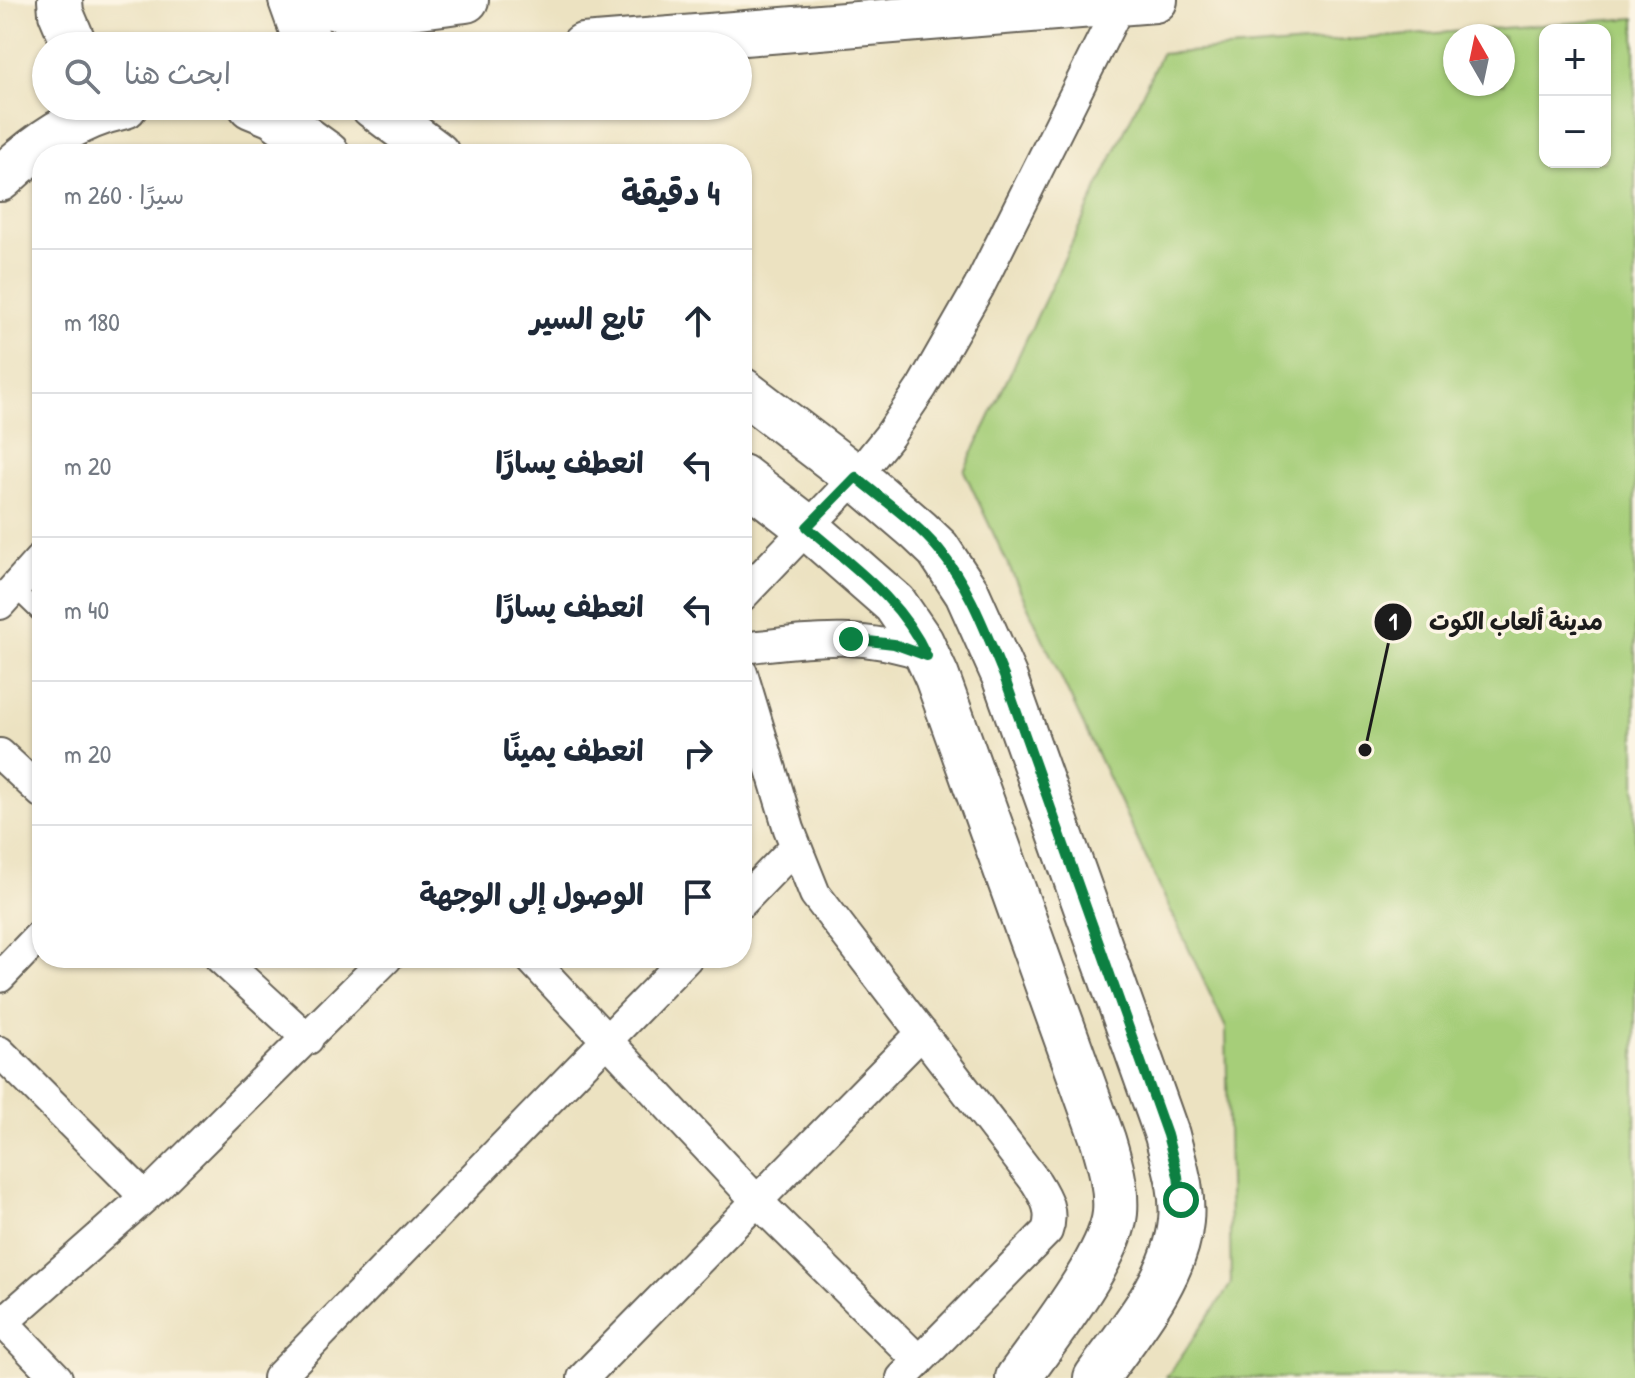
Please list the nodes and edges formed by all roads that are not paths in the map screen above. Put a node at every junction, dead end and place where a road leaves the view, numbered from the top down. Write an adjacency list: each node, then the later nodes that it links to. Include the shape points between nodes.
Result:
1 (289, 0): 5 (street); 6 (street)
2 (312, 0): 3 (street, via 350,10)
3 (466, 0)
4 (1138, 1): 7 (street); 18 (street, via 952,336 889,436)
5 (278, 32)
6 (303, 32)
7 (752, 32)
8 (48, 120): 16 (street)
9 (80, 120): 12 (street)
10 (280, 120): 13 (street)
11 (392, 120): 14 (street)
12 (42, 144)
13 (313, 144)
14 (424, 144)
15 (32, 152): 16 (street)
16 (14, 166)
17 (752, 398): 18 (street)
18 (856, 477): 20 (street); 50 (street, via 938,549 980,619 1174,1162 1181,1221 1176,1245 1145,1310)
19 (752, 485): 20 (street)
20 (807, 527): 22 (street); 26 (street, via 895,604)
21 (32, 568): 23 (street)
22 (752, 585)
23 (7, 596): 24 (lane)
24 (32, 610)
25 (752, 647): 26 (street, via 851,639 894,644)
26 (927, 656): 49 (street, via 1103,1140 1115,1191 1105,1250)
27 (752, 706): 30 (street)
28 (0, 754): 29 (street)
29 (32, 784)
30 (795, 847): 31 (street); 38 (street, via 815,894)
31 (752, 892)
32 (32, 943): 37 (street)
33 (231, 968): 39 (street)
34 (377, 968): 39 (street)
35 (539, 968): 40 (street)
36 (677, 968): 40 (street)
37 (0, 977)
38 (922, 1033): 43 (street); 45 (street, via 1036,1182 1049,1205 1050,1223)
39 (308, 1039): 42 (street)
40 (606, 1041): 43 (street); 47 (street)
41 (0, 1052): 42 (street)
42 (145, 1197): 44 (street)
43 (757, 1201): 45 (street); 48 (street)
44 (1, 1324): 46 (street)
45 (911, 1370)
46 (57, 1378)
47 (278, 1378)
48 (583, 1378)
49 (1018, 1378)
50 (1096, 1378)

